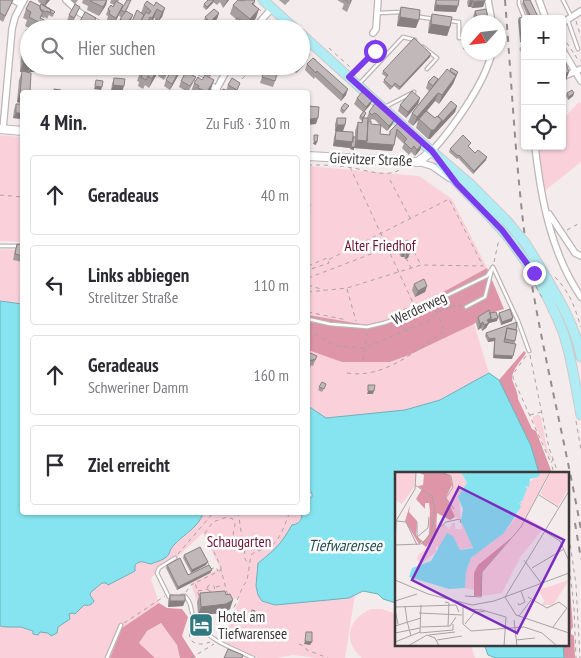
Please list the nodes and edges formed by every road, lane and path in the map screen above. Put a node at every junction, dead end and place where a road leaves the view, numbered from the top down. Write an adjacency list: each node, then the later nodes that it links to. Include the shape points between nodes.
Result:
1 (14, 0): 10 (street)
2 (66, 0): 21 (street)
3 (249, 0): 19 (path)
4 (263, 0): 11 (main road)
5 (378, 0): 13 (street)
6 (488, 0): 16 (street)
7 (519, 0): 17 (lane)
8 (539, 0): 18 (street)
9 (563, 0): 20 (lane)
10 (23, 2): 51 (street, via 12,29)
11 (272, 8): 19 (street); 23 (main road)
12 (581, 11): 20 (street)
13 (378, 13): 14 (lane); 26 (street)
14 (404, 13)
15 (410, 14): 24 (lane)
16 (491, 15)
17 (523, 15)
18 (545, 15)
19 (265, 16): 22 (street)
20 (569, 19): 28 (path); 33 (lane)
21 (92, 20)
22 (262, 20)
23 (285, 20)
24 (440, 20)
25 (450, 21): 27 (lane, via 460,22)
26 (373, 33): 43 (path, via 378,44 375,51)
27 (461, 38)
28 (581, 38)
29 (416, 40): 46 (lane, via 403,37)
30 (310, 42): 43 (main road)
31 (566, 42): 35 (path)
32 (423, 46): 37 (lane, via 437,58)
33 (578, 49)
34 (566, 54): 38 (street)
35 (575, 55)
36 (490, 60): 54 (street, via 477,88)
37 (427, 69)
38 (578, 71): 42 (street); 45 (street)
39 (190, 75): 47 (street)
40 (224, 75): 48 (street)
41 (245, 75): 44 (path)
42 (566, 76)
43 (349, 77): 46 (main road)
44 (242, 79)
45 (581, 81)
46 (358, 85): 50 (main road)
47 (214, 90)
48 (217, 90)
49 (414, 92): 50 (lane)
50 (384, 108): 54 (main road)
51 (1, 129): 52 (main road)
52 (20, 131)
53 (536, 150): 64 (street)
54 (432, 151): 56 (main road, Gievitzer Straße); 61 (main road); 102 (main road, bridge, via 470,184 526,244)
55 (310, 156): 58 (main road, Gievitzer Straße)
56 (418, 162): 58 (main road, Gievitzer Straße); 61 (street, via 432,166)
57 (310, 165): 59 (path)
58 (404, 165): 59 (path, via 395,173)
59 (350, 167): 67 (path)
60 (390, 180): 65 (path)
61 (457, 184): 103 (main road, bridge, via 502,230 529,266 546,295)
62 (0, 195): 63 (path)
63 (20, 197)
64 (546, 210): 68 (street); 89 (street, via 558,255)
65 (410, 218): 67 (path); 77 (path, via 449,199 483,266)
66 (578, 224): 68 (path)
67 (380, 233): 72 (path); 75 (path)
68 (562, 233): 73 (street)
69 (500, 235): 78 (path)
70 (0, 246): 71 (lane)
71 (20, 246)
72 (388, 248): 77 (path, via 408,240); 81 (path); 83 (path)
73 (581, 256)
74 (406, 258): 80 (path)
75 (328, 260): 76 (path); 79 (path, via 329,263)
76 (310, 265)
77 (421, 266): 80 (path)
78 (492, 267): 88 (lane, Werderweg, via 487,276); 92 (lane, via 486,297); 105 (lane)
79 (310, 269)
80 (411, 269): 81 (path)
81 (399, 273): 85 (path); 95 (path, via 414,305)
82 (553, 274): 98 (path, via 567,290)
83 (310, 277)
84 (310, 286): 86 (path)
85 (347, 288): 86 (path); 93 (path, via 357,322)
86 (324, 290): 87 (path)
87 (310, 292)
88 (445, 296): 90 (lane, Werderweg); 91 (path)
89 (581, 297)
90 (433, 302): 94 (path); 97 (lane, Werderweg)
91 (450, 307): 92 (path); 94 (path)
92 (466, 307)
93 (310, 312)
94 (437, 313): 101 (path, via 427,322); 108 (path, via 445,331 378,372)
95 (384, 318)
96 (310, 319): 99 (lane, Werderweg)
97 (395, 320): 99 (lane, Werderweg); 101 (path)
98 (581, 325)
99 (367, 327): 104 (path)
100 (310, 331): 104 (path, via 336,346)
101 (405, 331): 104 (path)
102 (579, 336): 103 (main road); 106 (main road)
103 (565, 340): 110 (main road)
104 (364, 348): 107 (path)
105 (529, 351): 109 (path); 111 (path, via 513,374)
106 (581, 357)
107 (363, 360)
108 (347, 373)
109 (541, 412): 111 (path); 112 (path)
110 (581, 415)
111 (530, 416): 113 (path)
112 (553, 459): 113 (path); 115 (path)
113 (551, 463): 114 (path)
114 (554, 472)
115 (558, 472)
116 (212, 515): 120 (path)
117 (239, 515): 124 (path)
118 (289, 515): 128 (path, via 278,538 269,547 251,555)
119 (568, 528): 151 (path, via 576,585)
120 (200, 529): 121 (path); 127 (path)
121 (205, 533): 122 (path); 124 (path, via 213,522 227,517 233,519 233,534)
122 (208, 542): 123 (path, via 216,537); 129 (path)
123 (223, 543)
124 (244, 544): 128 (path, via 245,559)
125 (568, 553): 150 (path)
126 (204, 555): 129 (path, via 211,569 216,567)
127 (175, 558): 135 (lane, via 157,573)
128 (249, 563): 144 (path, via 247,581)
129 (220, 571): 130 (path); 131 (path)
130 (195, 583): 134 (path); 136 (path)
131 (225, 585): 132 (path); 137 (path)
132 (215, 587): 133 (path, via 212,591); 133 (path, via 210,585)
133 (208, 589): 134 (path)
134 (197, 592): 138 (path, via 200,600)
135 (168, 595): 136 (lane); 141 (path)
136 (185, 596): 138 (lane)
137 (229, 598)
138 (191, 602): 140 (lane)
139 (206, 615): 142 (path)
140 (196, 622): 142 (lane); 143 (path, via 189,634 194,643 202,645)
141 (122, 625): 146 (lane)
142 (206, 633): 143 (lane)
143 (214, 638): 144 (lane)
144 (219, 641): 147 (path); 148 (lane)
145 (299, 644): 149 (path)
146 (107, 658)
147 (191, 658)
148 (253, 658)
149 (328, 658)
150 (576, 658)
151 (580, 658)

